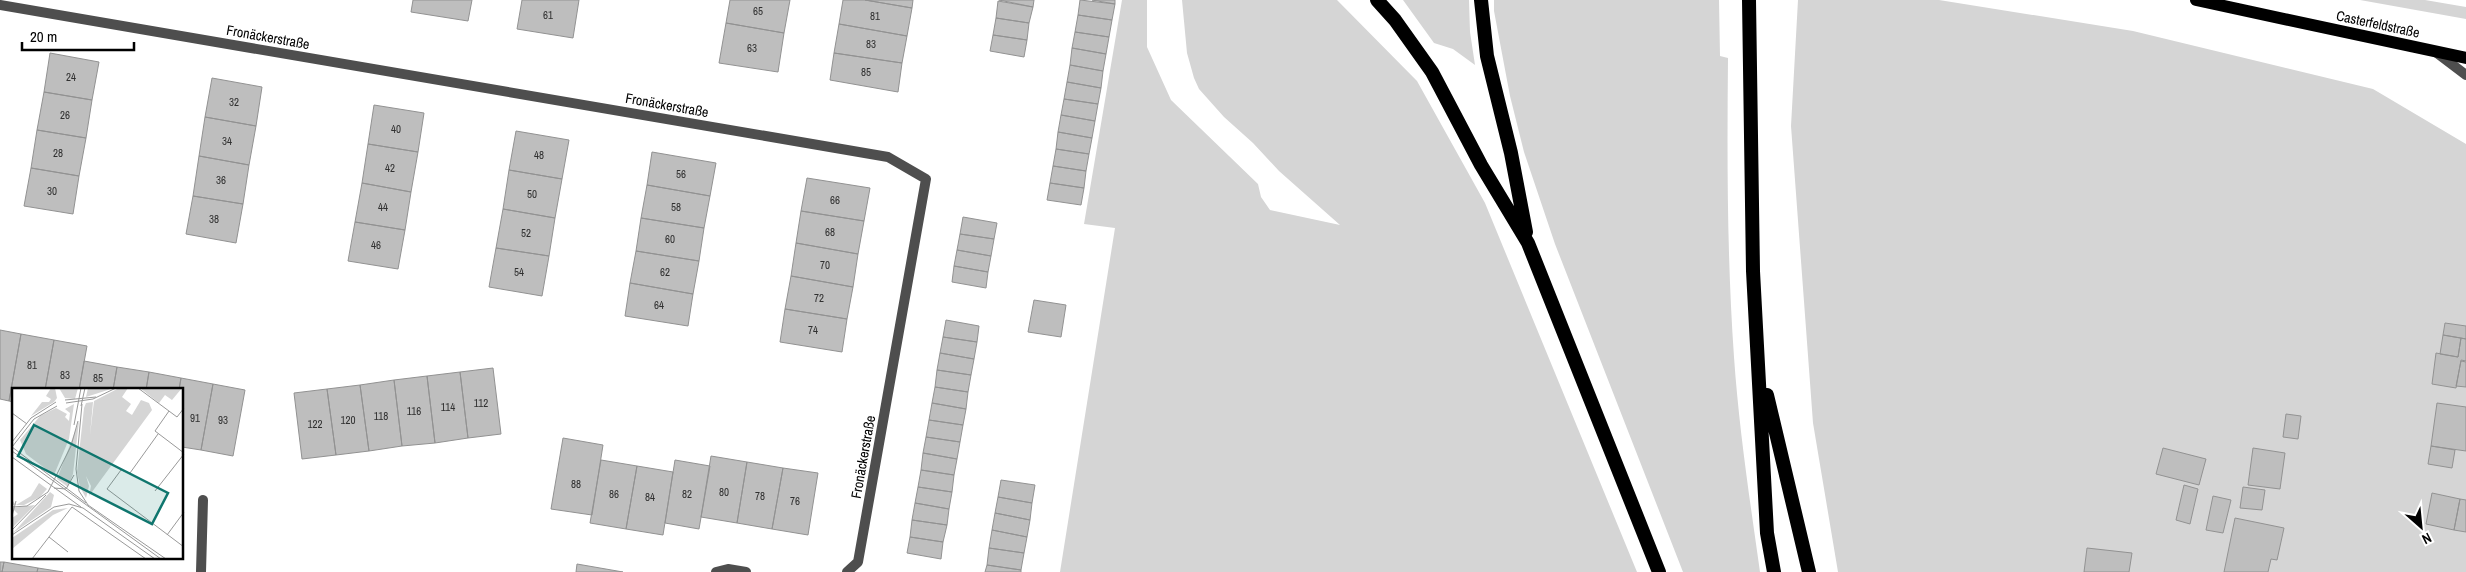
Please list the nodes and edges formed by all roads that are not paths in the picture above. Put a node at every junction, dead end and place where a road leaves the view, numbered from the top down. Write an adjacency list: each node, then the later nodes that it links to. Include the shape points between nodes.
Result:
1 (1376, 0): 9 (highway, via 1395,20 1432,72)
2 (1481, 0): 9 (highway, via 1487,56 1511,153)
3 (1749, 0): 10 (highway, via 1750,178)
4 (2196, 0): 6 (main road, Casterfeldstraße)
5 (0, 5): 15 (street, Fronäckerstraße, via 888,157 926,179 858,562)
6 (2436, 52): 7 (main road, Casterfeldstraße); 8 (street)
7 (2466, 58)
8 (2466, 75)
9 (1528, 243): 16 (highway)
10 (1759, 363): 17 (highway, via 1767,533); 18 (highway)
11 (203, 500): 12 (street)
12 (201, 572)
13 (716, 572): 14 (street, via 728,569)
14 (746, 572)
15 (847, 572)
16 (1659, 572)
17 (1774, 572)
18 (1809, 572)

